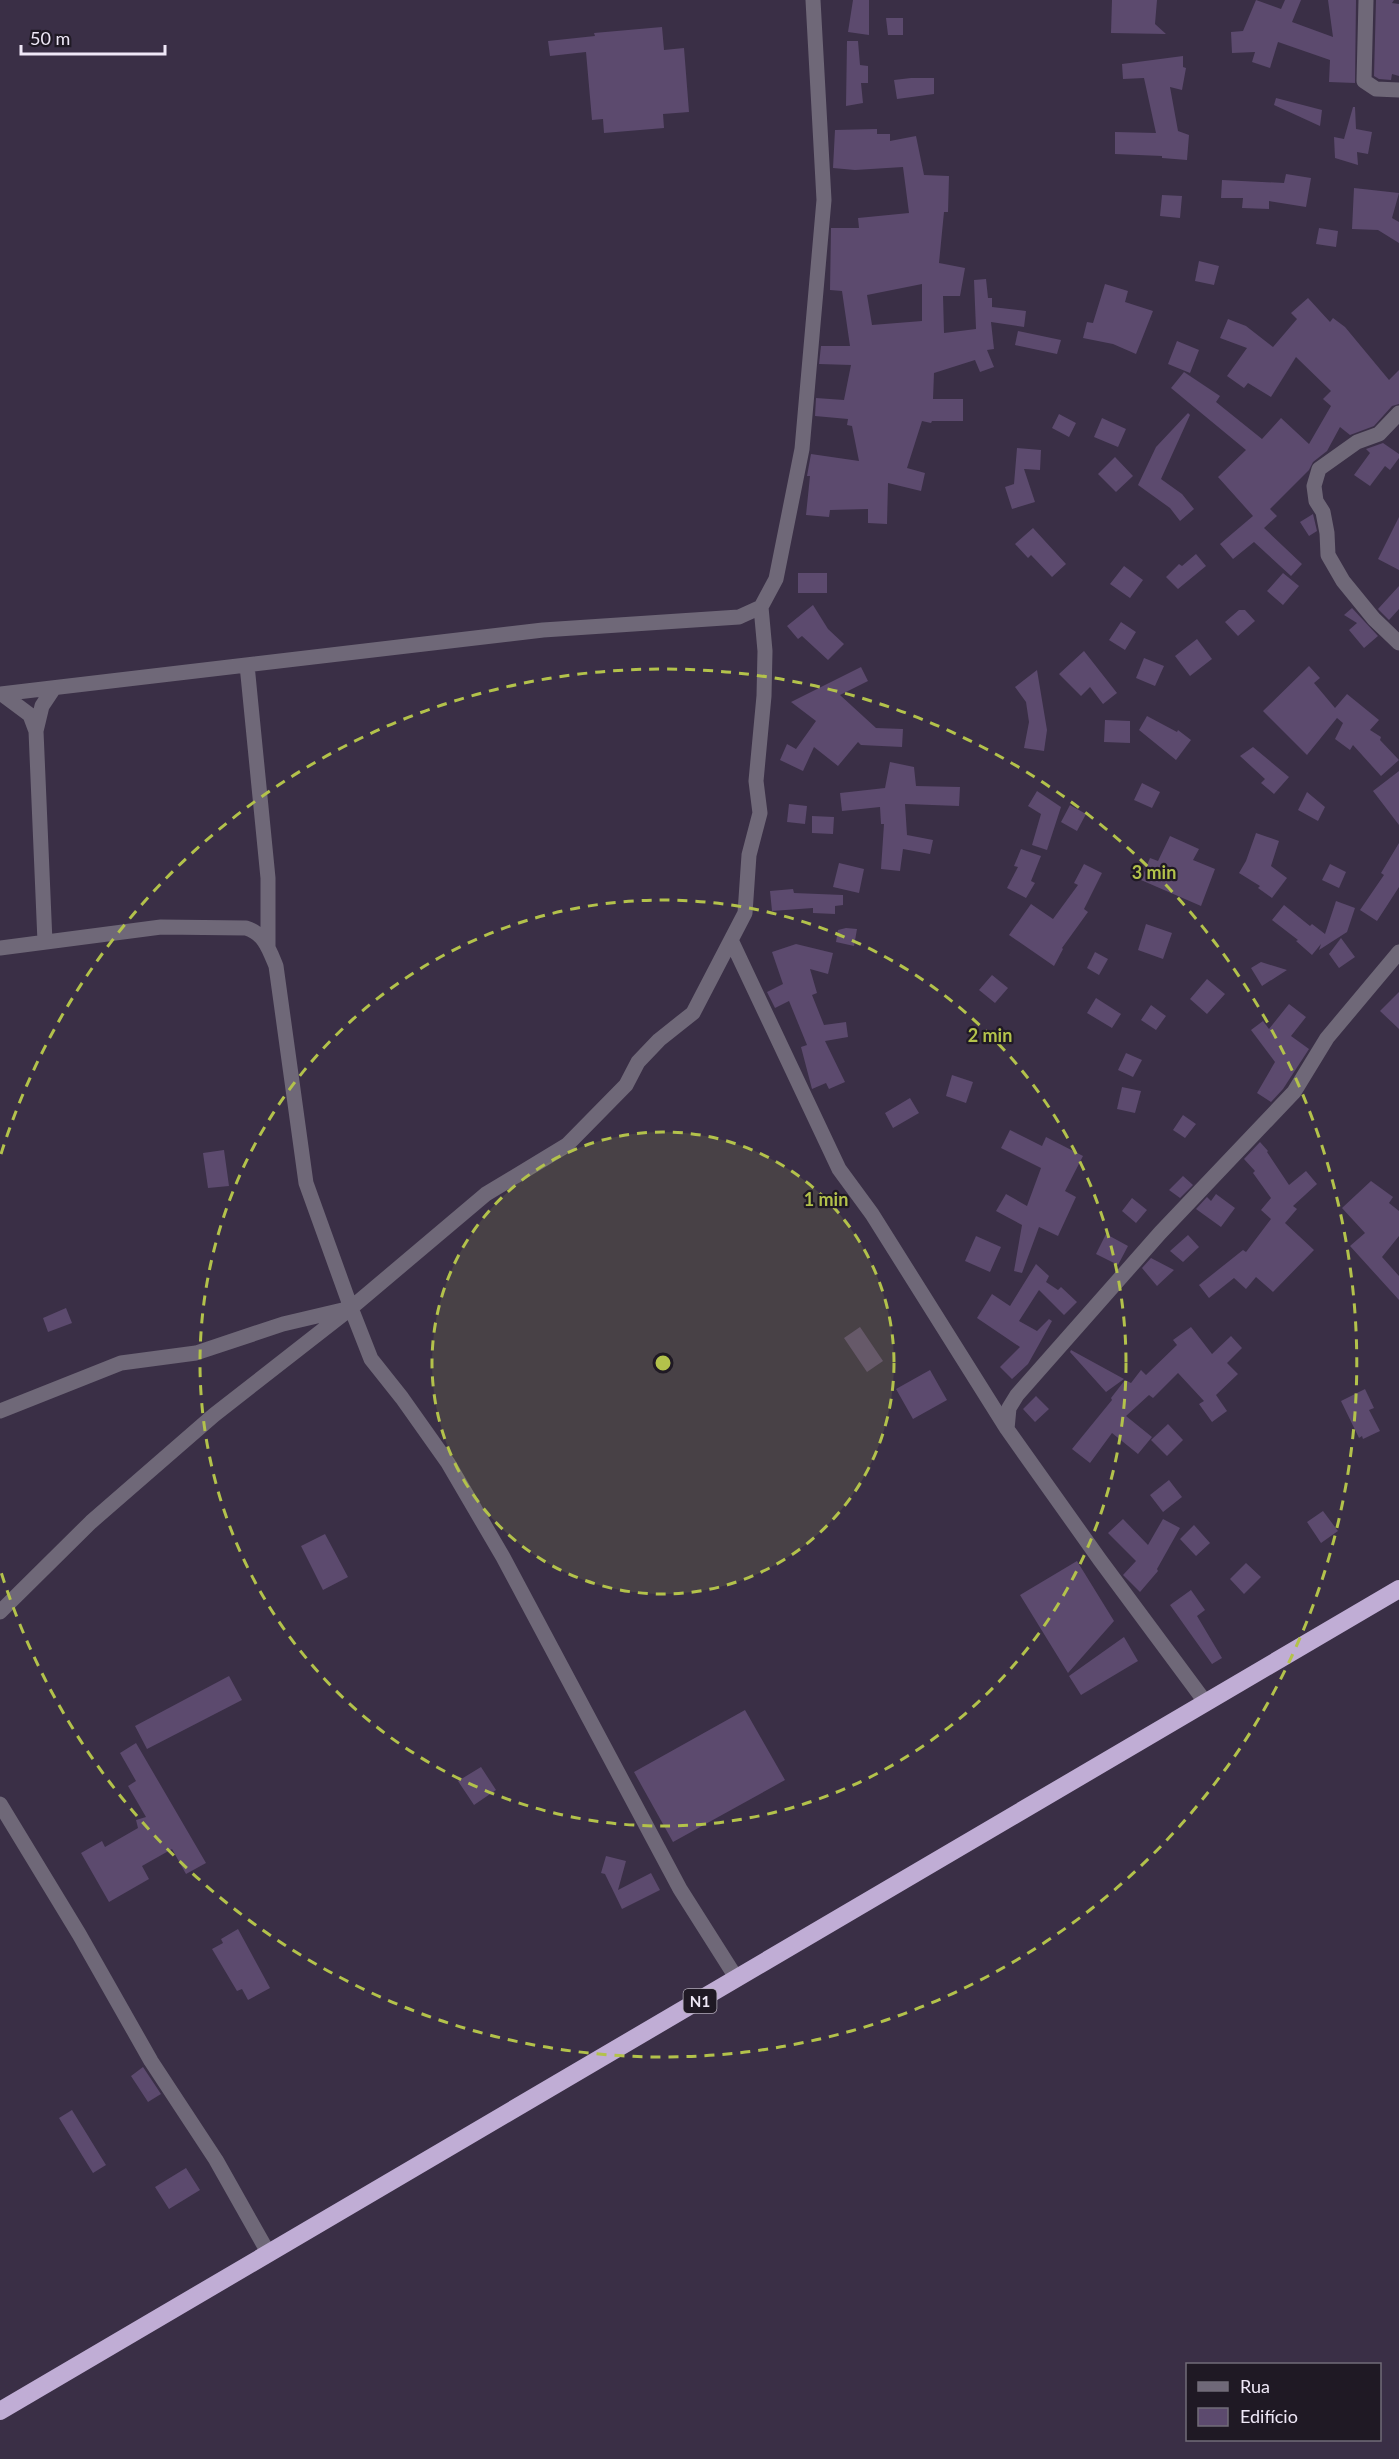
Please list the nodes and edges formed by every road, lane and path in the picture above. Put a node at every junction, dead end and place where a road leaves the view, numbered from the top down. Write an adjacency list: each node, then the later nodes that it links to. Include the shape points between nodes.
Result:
1 (813, 0): 5 (street, via 824,200 802,449 776,579)
2 (1366, 0): 3 (street, via 1364,81 1376,89)
3 (1399, 90)
4 (1399, 413): 6 (street, via 1379,434 1357,442 1319,469 1314,486 1316,501 1323,512 1328,555 1342,582)
5 (761, 607): 7 (street, via 739,617 543,630); 11 (street, via 765,651 756,781 760,813 749,855 745,913)
6 (1399, 643)
7 (247, 665): 8 (street); 13 (street, via 268,878)
8 (54, 688): 9 (street); 10 (street, via 42,705)
9 (1, 694): 10 (street, via 30,715)
10 (36, 731): 12 (street)
11 (731, 940): 16 (street, via 693,1013 659,1040 638,1062 626,1085 567,1145 486,1194); 18 (street, via 839,1169 872,1214)
12 (45, 942): 13 (street, via 161,927 233,927 256,931); 14 (street)
13 (268, 946): 16 (street, via 276,966 306,1183)
14 (0, 948)
15 (1399, 952): 18 (street, via 1327,1038 1294,1092 1160,1233 1017,1395 1009,1408)
16 (351, 1308): 17 (street, via 283,1324 196,1353 121,1363); 20 (street, via 214,1415 91,1522); 23 (street, via 371,1359 459,1482 680,1889)
17 (0, 1411)
18 (1007, 1429): 21 (street)
19 (1399, 1590): 21 (highway, N1)
20 (0, 1612)
21 (1206, 1703): 23 (highway, N1)
22 (0, 1804): 24 (street)
23 (737, 1979): 24 (highway, N1)
24 (269, 2254): 25 (highway, N1)
25 (0, 2411)

